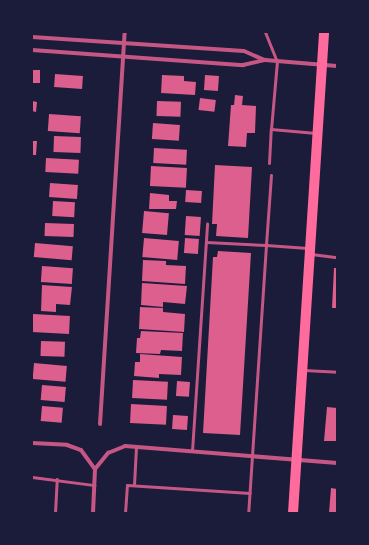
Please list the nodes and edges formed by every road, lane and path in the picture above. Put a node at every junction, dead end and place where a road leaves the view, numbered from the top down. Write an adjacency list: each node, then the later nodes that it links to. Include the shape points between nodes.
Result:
1 (125, 32): 5 (street)
2 (265, 32): 9 (lane)
3 (324, 32): 10 (main road)
4 (32, 37): 5 (street)
5 (124, 42): 7 (street); 8 (street, via 244,51)
6 (32, 50): 7 (street)
7 (124, 56): 8 (street, via 243,65); 23 (street)
8 (264, 60): 9 (street)
9 (277, 61): 10 (street); 12 (lane)
10 (322, 64): 11 (street); 13 (main road)
11 (337, 66)
12 (271, 129): 13 (lane); 14 (lane)
13 (317, 133): 19 (main road)
14 (269, 163)
15 (271, 175): 18 (lane)
16 (207, 223): 17 (lane)
17 (206, 242): 18 (lane); 26 (lane)
18 (266, 245): 19 (lane); 27 (lane)
19 (310, 251): 20 (lane); 21 (main road)
20 (337, 257)
21 (302, 370): 22 (lane); 28 (main road)
22 (337, 372)
23 (100, 424)
24 (32, 443): 30 (street, via 67,445 81,450)
25 (136, 447): 26 (street); 30 (street, via 125,446 108,453); 34 (lane)
26 (192, 451): 27 (street)
27 (253, 456): 28 (street); 35 (lane)
28 (297, 460): 29 (street); 40 (main road)
29 (337, 463)
30 (95, 469): 33 (street)
31 (32, 477): 32 (lane)
32 (57, 479): 33 (lane); 36 (lane)
33 (94, 485): 37 (street)
34 (134, 485): 35 (lane); 38 (lane, via 127,485)
35 (250, 493): 39 (lane)
36 (54, 513)
37 (93, 513)
38 (125, 513)
39 (248, 513)
40 (293, 513)

